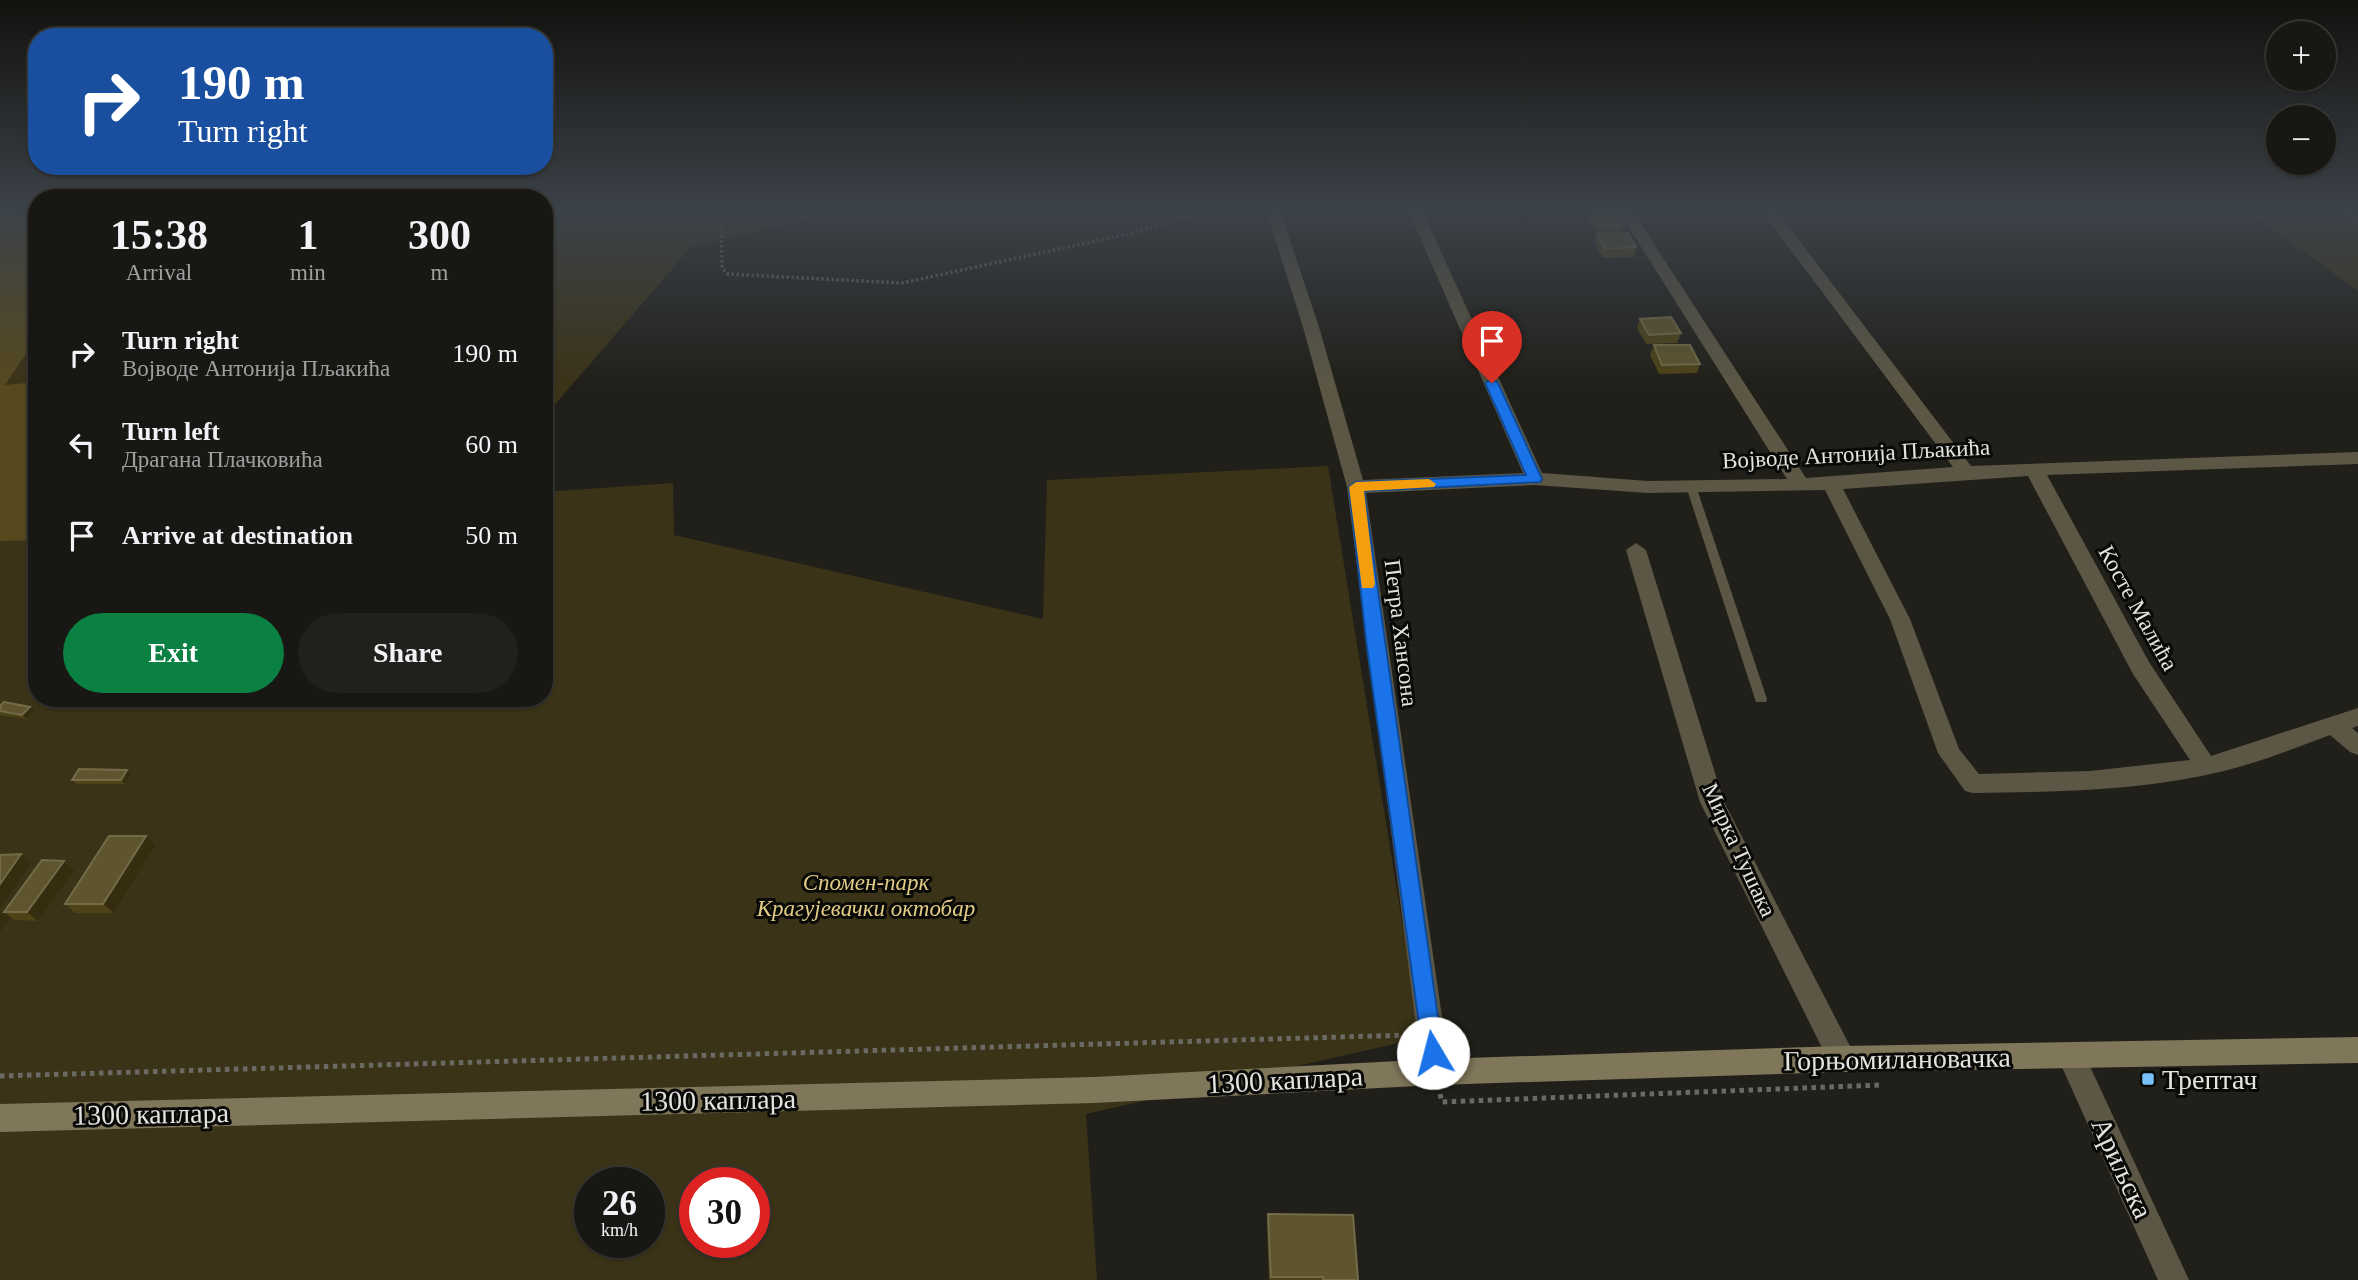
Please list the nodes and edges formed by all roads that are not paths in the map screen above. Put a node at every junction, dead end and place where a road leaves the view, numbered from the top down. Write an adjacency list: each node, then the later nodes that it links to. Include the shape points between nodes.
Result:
1 (1292, 270): 12 (street, Петра Хансона)
2 (1442, 270): 8 (street)
3 (1663, 270): 9 (street)
4 (1813, 270): 7 (street)
5 (2358, 458): 6 (street, Војводе Антонија Пљакића)
6 (2034, 469): 7 (street, Војводе Антонија Пљакића); 18 (street, Косте Малића, via 2141,668)
7 (1966, 472): 10 (street, Војводе Антонија Пљакића)
8 (1535, 479): 11 (street, Војводе Антонија Пљакића); 12 (street, Војводе Антонија Пљакића)
9 (1800, 484): 10 (street, Војводе Антонија Пљакића); 11 (street, Војводе Антонија Пљакића)
10 (1831, 484): 18 (street, via 1899,619 1949,753 1973,784 2098,782)
11 (1691, 486): 14 (lane)
12 (1356, 487): 22 (street, Петра Хансона)
13 (1636, 550): 21 (street, Мирка Тушака, via 1712,802)
14 (1761, 699)
15 (2358, 717): 16 (street)
16 (2333, 724): 17 (street); 18 (street)
17 (2358, 747)
18 (2206, 766)
19 (2358, 1050): 20 (main road, Горњомилановачка)
20 (2071, 1056): 21 (main road, Горњомилановачка); 24 (street, Ариљска)
21 (1842, 1059): 22 (main road, Горњомилановачка)
22 (1436, 1072): 23 (main road, 1300 каплара, via 1094,1090)
23 (0, 1118)
24 (2174, 1280)

